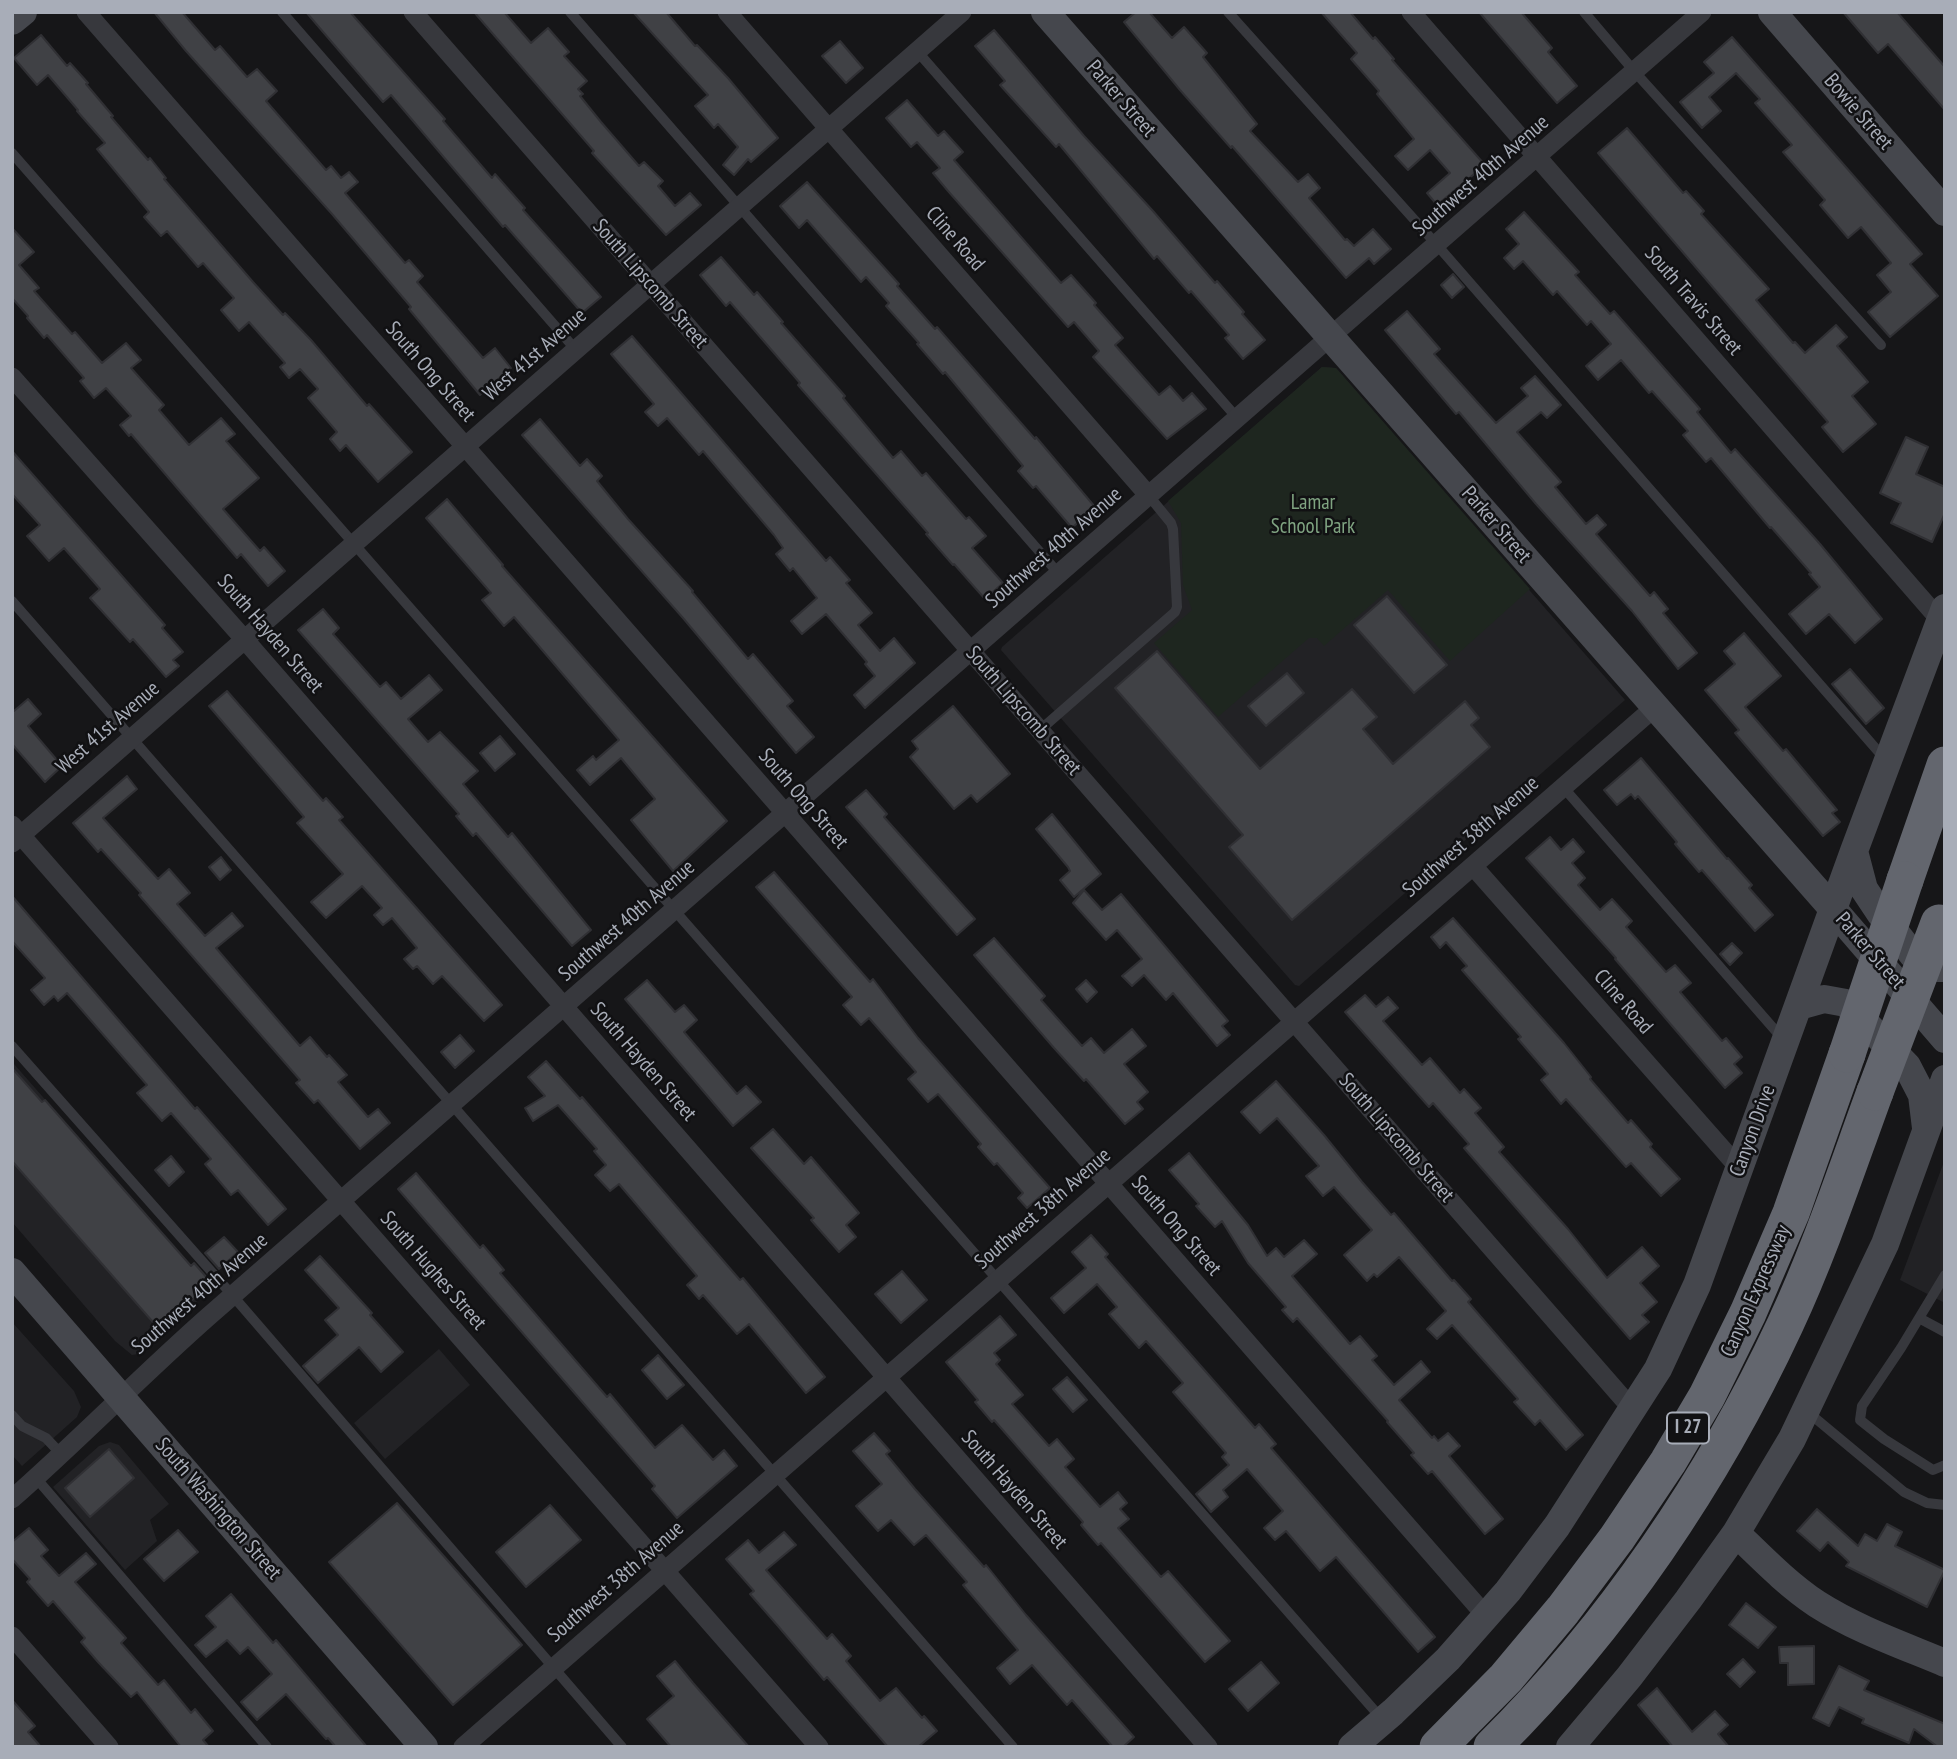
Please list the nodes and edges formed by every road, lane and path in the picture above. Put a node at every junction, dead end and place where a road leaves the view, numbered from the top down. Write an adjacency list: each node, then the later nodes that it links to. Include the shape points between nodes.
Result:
1 (23, 12): 14 (main road)
2 (86, 12): 29 (street, South Ong Street)
3 (282, 12): 26 (lane)
4 (413, 12): 23 (street, South Lipscomb Street)
5 (570, 12): 20 (lane)
6 (727, 12): 17 (street, Cline Road)
7 (962, 12): 15 (street, West 41st Avenue)
8 (1045, 12): 24 (main road, Parker Street)
9 (1228, 12): 22 (lane)
10 (1411, 12): 19 (street, South Travis Street)
11 (1584, 12): 16 (lane)
12 (1702, 12): 16 (street, Southwest 40th Avenue)
13 (1772, 12): 21 (main road, Bowie Street)
14 (12, 22)
15 (917, 51): 17 (street, West 41st Avenue); 28 (lane)
16 (1634, 71): 19 (street, Southwest 40th Avenue); 25 (lane)
17 (828, 129): 20 (street, West 41st Avenue); 30 (street, Cline Road)
18 (12, 153): 31 (lane)
19 (1537, 157): 22 (street, Southwest 40th Avenue); 34 (street, South Travis Street)
20 (738, 207): 23 (street, West 41st Avenue); 32 (lane)
21 (1945, 212)
22 (1437, 245): 24 (street, Southwest 40th Avenue); 40 (lane)
23 (650, 285): 26 (street, West 41st Avenue); 36 (street, South Lipscomb Street)
24 (1331, 337): 28 (street, Southwest 40th Avenue); 37 (main road, Parker Street)
25 (1881, 345)
26 (576, 350): 29 (street, West 41st Avenue)
27 (12, 377): 35 (street, South Hayden Street)
28 (1238, 419): 30 (street, Southwest 40th Avenue)
29 (465, 447): 31 (street, West 41st Avenue); 43 (street, South Ong Street)
30 (1149, 496): 32 (street, Southwest 40th Avenue); 38 (lane, via 1173,529 1175,612)
31 (355, 542): 35 (street, West 41st Avenue); 48 (lane)
32 (1059, 574): 36 (street, Southwest 40th Avenue)
33 (12, 601): 39 (lane)
34 (1943, 614): 40 (main road, Canyon Drive)
35 (245, 640): 39 (street, West 41st Avenue); 51 (street, South Hayden Street)
36 (971, 651): 38 (street, South Lipscomb Street); 43 (street, Southwest 40th Avenue)
37 (1655, 707): 42 (street, Southwest 38th Avenue); 47 (main road, Parker Street)
38 (1040, 730): 53 (street, South Lipscomb Street)
39 (131, 738): 44 (street, West 41st Avenue); 58 (lane)
40 (1887, 762): 45 (main road, Canyon Drive)
41 (1945, 765): 97 (highway, Canyon Expressway / I 27, bridge, via 1791,1213 1707,1396 1617,1538 1563,1610 1506,1678)
42 (1563, 787): 46 (street, Southwest 38th Avenue); 55 (lane)
43 (785, 813): 48 (street, Southwest 40th Avenue); 61 (street, South Ong Street)
44 (15, 834): 62 (street, South Hughes Street)
45 (1854, 851): 47 (main road, Canyon Drive); 50 (main road, via 1864,889 1880,914 1913,955)
46 (1473, 866): 53 (street, Southwest 38th Avenue); 60 (street, Cline Road)
47 (1833, 909): 52 (main road, Canyon Drive); 54 (main road, Parker Street)
48 (674, 910): 51 (street, Southwest 40th Avenue); 65 (lane)
49 (1942, 915): 98 (highway, Canyon Expressway / I 27, bridge, via 1824,1233 1746,1402 1629,1589)
50 (1945, 968)
51 (564, 1006): 58 (street, Southwest 40th Avenue); 69 (street, South Hayden Street)
52 (1799, 1006): 55 (main road, Canyon Drive); 59 (main road, via 1824,999 1846,1003 1884,1040 1907,1066 1922,1095)
53 (1294, 1021): 61 (street, Southwest 38th Avenue); 71 (street, South Lipscomb Street)
54 (1945, 1039)
55 (1786, 1042): 60 (main road, Canyon Drive)
56 (12, 1046): 66 (lane)
57 (1945, 1079): 59 (main road)
58 (452, 1104): 62 (street, Southwest 40th Avenue); 76 (lane)
59 (1926, 1131): 72 (main road, via 1885,1244)
60 (1740, 1169): 71 (main road, Canyon Drive, via 1697,1284 1658,1369)
61 (1108, 1183): 65 (street, Southwest 38th Avenue); 82 (street, South Ong Street)
62 (341, 1200): 66 (street, Southwest 40th Avenue); 81 (street, South Hughes Street)
63 (12, 1272): 70 (main road, South Washington Street)
64 (1945, 1275): 67 (lane)
65 (997, 1279): 69 (street, Southwest 38th Avenue); 86 (lane)
66 (233, 1296): 70 (street, Southwest 40th Avenue); 85 (lane)
67 (1919, 1318): 68 (lane); 75 (lane, via 1862,1406 1860,1420 1933,1471)
68 (1945, 1332)
69 (885, 1377): 76 (street, Southwest 38th Avenue); 95 (street, South Hayden Street)
70 (122, 1397): 74 (street, Southwest 40th Avenue); 90 (main road, South Washington Street)
71 (1633, 1410): 82 (main road, Canyon Drive, via 1558,1525)
72 (1806, 1410): 79 (lane, via 1904,1492 1927,1503); 80 (main road)
73 (12, 1415): 74 (lane)
74 (62, 1455): 77 (street, Southwest 40th Avenue)
75 (1945, 1465)
76 (774, 1474): 81 (street, Southwest 38th Avenue); 94 (lane)
77 (36, 1478): 78 (street, Southwest 40th Avenue); 89 (lane)
78 (12, 1499)
79 (1945, 1505)
80 (1736, 1533): 84 (main road, via 1816,1603); 87 (main road)
81 (665, 1571): 85 (street, Southwest 38th Avenue); 93 (street, South Hughes Street)
82 (1486, 1616): 86 (main road, Canyon Drive, via 1448,1659)
83 (12, 1636): 88 (street)
84 (1945, 1663)
85 (552, 1667): 91 (street, Southwest 38th Avenue); 92 (lane)
86 (1382, 1720): 96 (main road, Canyon Drive)
87 (1583, 1742)
88 (109, 1747)
89 (267, 1747)
90 (424, 1747)
91 (463, 1747)
92 (622, 1747)
93 (819, 1747)
94 (1013, 1747)
95 (1208, 1747)
96 (1352, 1747)
97 (1438, 1747)
98 (1492, 1747)

